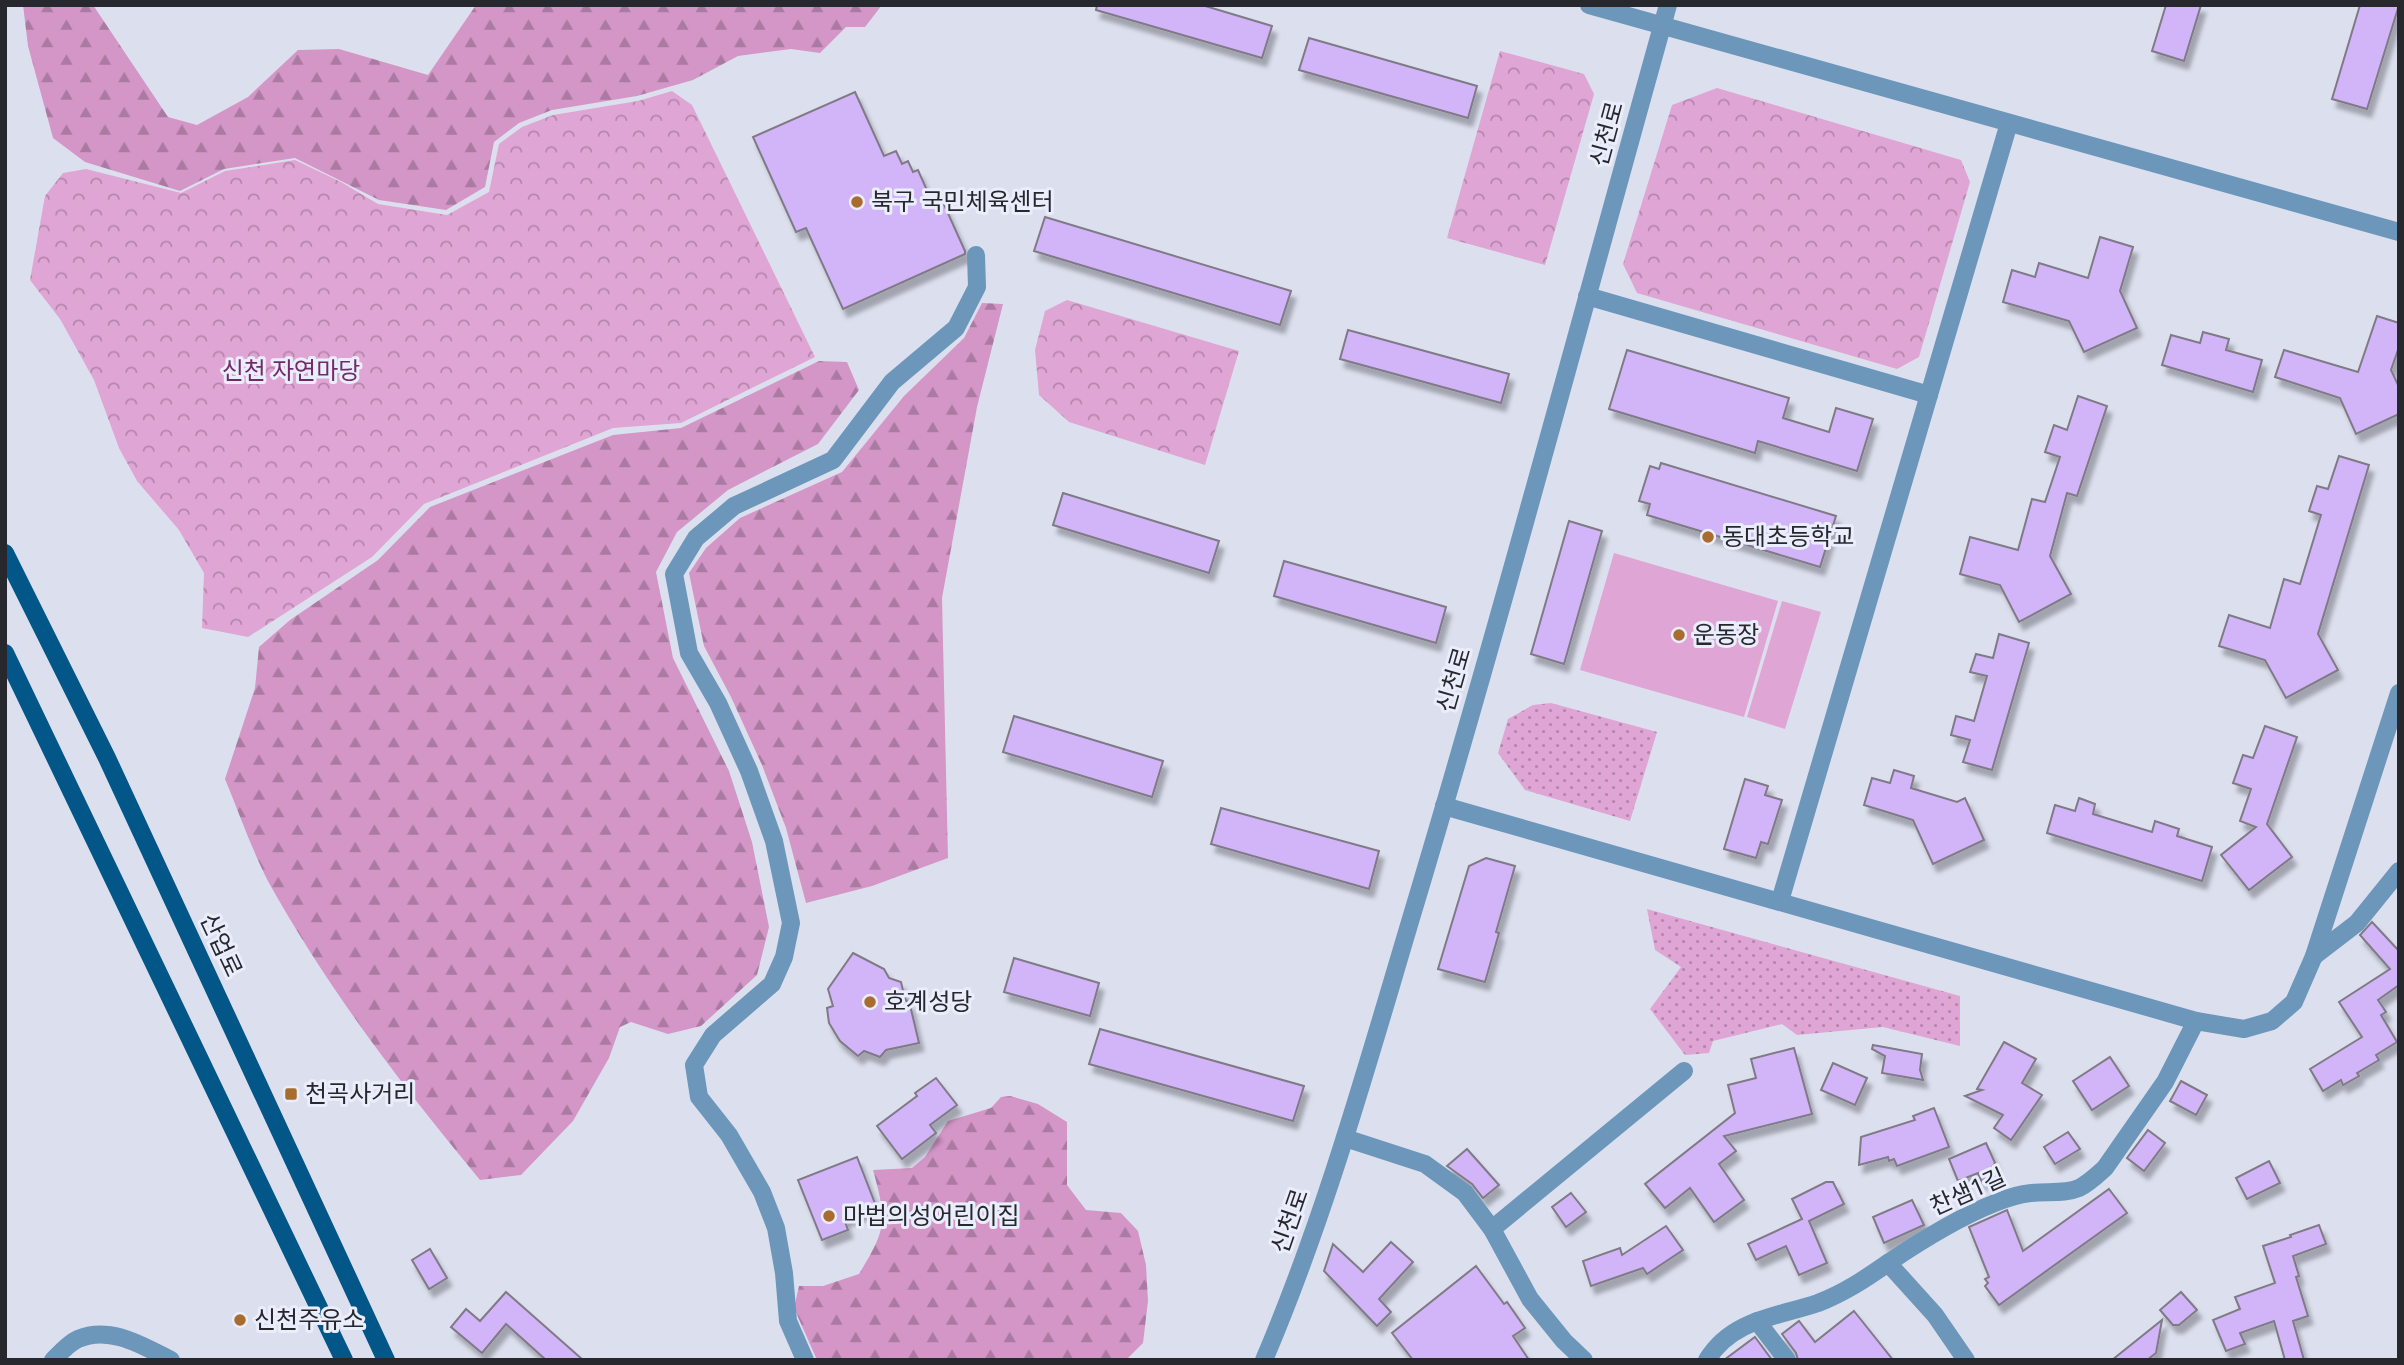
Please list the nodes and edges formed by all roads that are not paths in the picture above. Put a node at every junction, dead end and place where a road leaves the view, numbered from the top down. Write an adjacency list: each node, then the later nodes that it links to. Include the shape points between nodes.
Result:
1 (1589, 5): 3 (street)
2 (1668, 5): 3 (street, 신천로)
3 (1662, 26): 4 (street); 7 (street, 신천로)
4 (2009, 123): 5 (street); 8 (street)
5 (2399, 232)
6 (976, 255): 26 (street, via 977,287 956,328 892,382 833,460 734,506 696,538 674,574 689,653 749,771 774,841 791,923 772,984 713,1035 694,1065 699,1097 729,1135 762,1192 776,1228 788,1321)
7 (1587, 296): 8 (street); 12 (street, 신천로)
8 (1929, 395): 14 (street)
9 (5, 553): 25 (main road, 산업로, via 107,758)
10 (5, 653): 24 (main road)
11 (2399, 693): 15 (street)
12 (1444, 806): 14 (street); 18 (street, 신천로)
13 (2399, 871): 15 (street, via 2357,923)
14 (1780, 901): 16 (street)
15 (2314, 956): 16 (street, via 2294,1002 2272,1021 2244,1029)
16 (2196, 1021): 20 (street, 찬샘1길, via 2165,1082 2094,1178 2078,1188 2031,1193 1982,1208 1938,1230)
17 (1684, 1071): 19 (street)
18 (1345, 1138): 19 (street, via 1425,1164 1465,1193); 27 (street, 신천로)
19 (1492, 1229): 28 (street, via 1530,1299)
20 (1888, 1264): 21 (street, 찬샘1길, via 1852,1288); 31 (street, via 1935,1315)
21 (1757, 1321): 29 (street, 찬샘1길, via 1716,1345); 30 (street)
22 (52, 1360): 23 (street, via 78,1339 103,1333 136,1342)
23 (171, 1360)
24 (344, 1360)
25 (386, 1360)
26 (804, 1360)
27 (1264, 1360)
28 (1584, 1360)
29 (1707, 1360)
30 (1787, 1360)
31 (1966, 1360)

